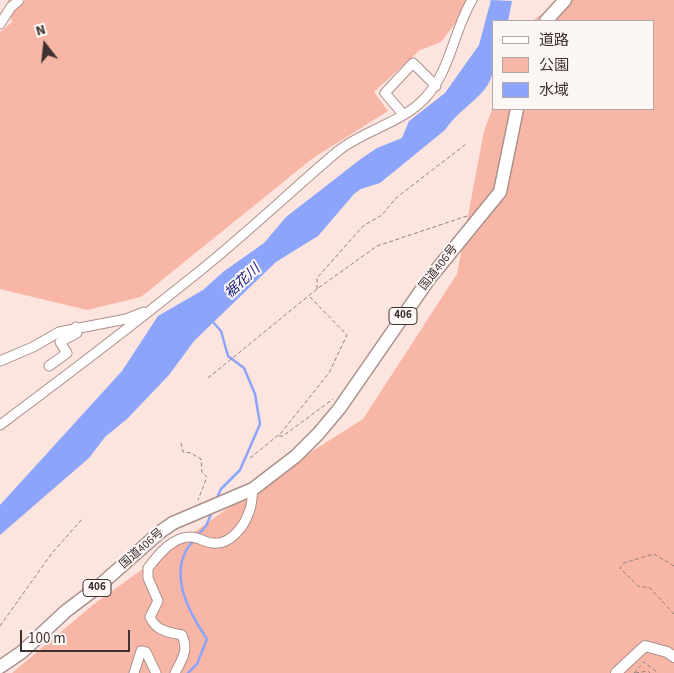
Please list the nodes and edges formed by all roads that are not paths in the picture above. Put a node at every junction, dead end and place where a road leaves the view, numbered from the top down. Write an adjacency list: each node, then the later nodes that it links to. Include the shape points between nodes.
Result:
1 (19, 0): 5 (street)
2 (472, 0): 6 (street)
3 (565, 0): 4 (highway)
4 (547, 20)
5 (0, 24)
6 (436, 86): 8 (street, via 424,100); 8 (street, via 413,63 385,93)
7 (517, 110): 14 (highway, 国道406号 / 406, via 500,192 429,279 339,409 296,456)
8 (403, 114): 9 (street, via 339,151)
9 (151, 310): 10 (street, via 126,319); 13 (street)
10 (76, 327): 11 (street); 12 (street, via 77,333 60,342 67,354)
11 (0, 361)
12 (50, 366)
13 (0, 425)
14 (248, 492): 16 (highway, 国道406号 / 406, via 197,508 160,532 22,652); 19 (street, via 250,512 228,540 223,543 191,537 178,540 160,552 148,568 148,578 158,601 150,618 162,630 182,635 186,645)
15 (674, 657): 20 (main road, via 645,646)
16 (0, 667)
17 (134, 673): 18 (street, via 141,650 146,652)
18 (156, 673)
19 (175, 673)
20 (616, 673)

